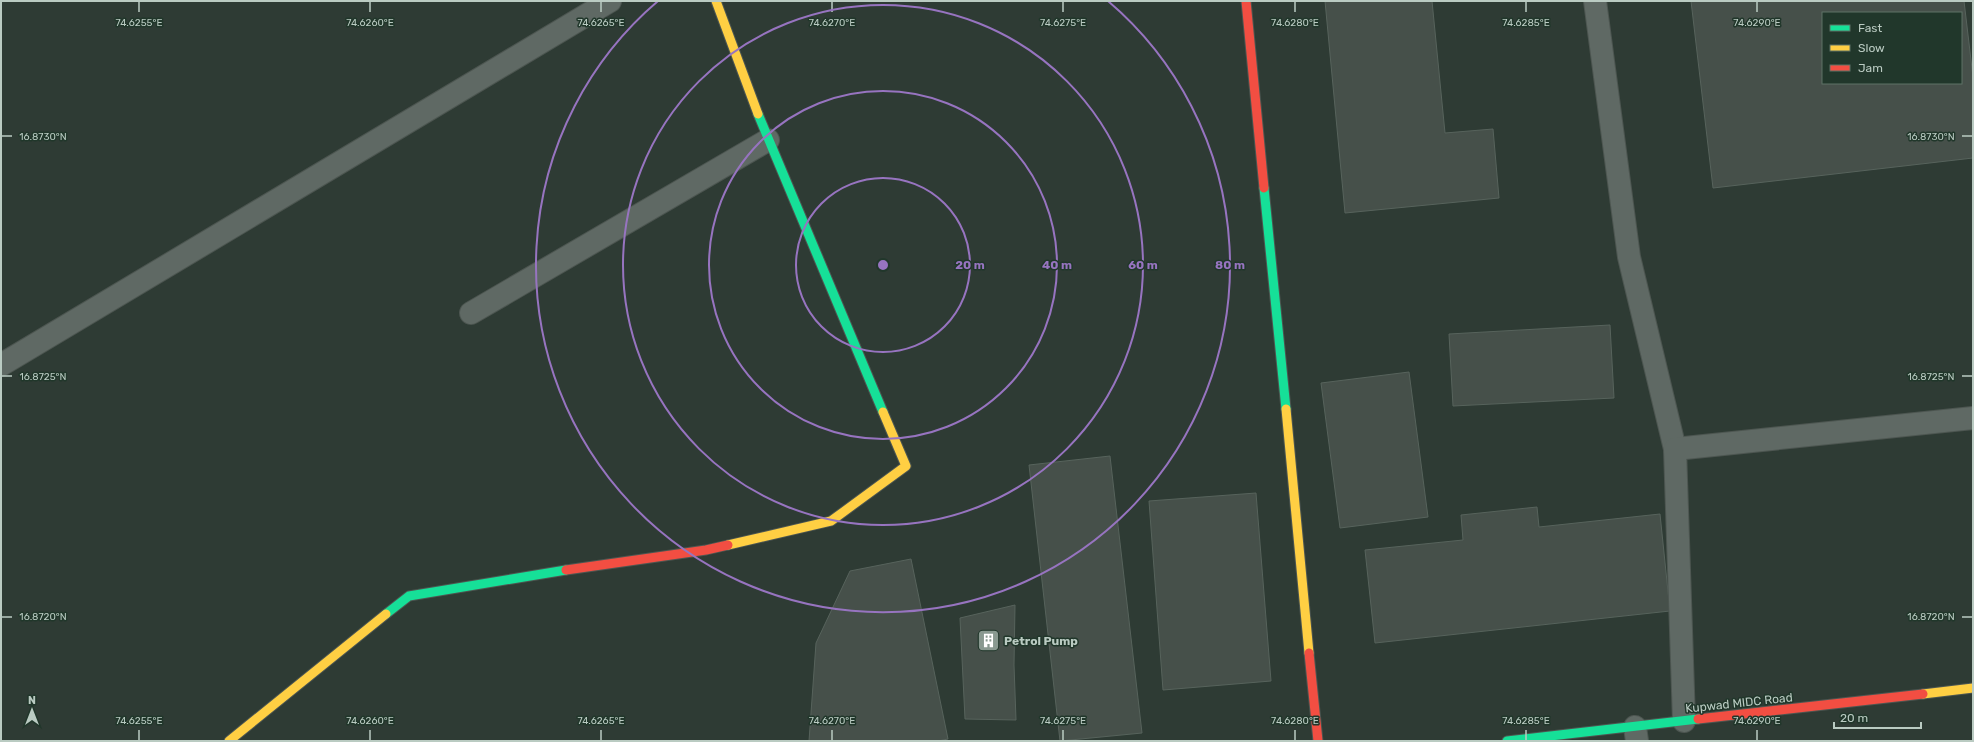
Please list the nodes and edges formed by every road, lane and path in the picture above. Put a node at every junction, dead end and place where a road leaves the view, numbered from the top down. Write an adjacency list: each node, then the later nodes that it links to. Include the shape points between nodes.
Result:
1 (610, 1): 7 (street)
2 (716, 1): 5 (street)
3 (1246, 1): 14 (street)
4 (1595, 1): 9 (street, via 1629,257)
5 (768, 140): 6 (street); 13 (street, via 906,466 831,521 706,550 409,596)
6 (471, 313)
7 (1, 365)
8 (1973, 418): 9 (street)
9 (1675, 450): 11 (street)
10 (1973, 688): 11 (street, Kupwad MIDC Road)
11 (1684, 721): 12 (street, Kupwad MIDC Road)
12 (1636, 734): 15 (street, Kupwad MIDC Road)
13 (229, 741)
14 (1318, 741)
15 (1507, 741)

